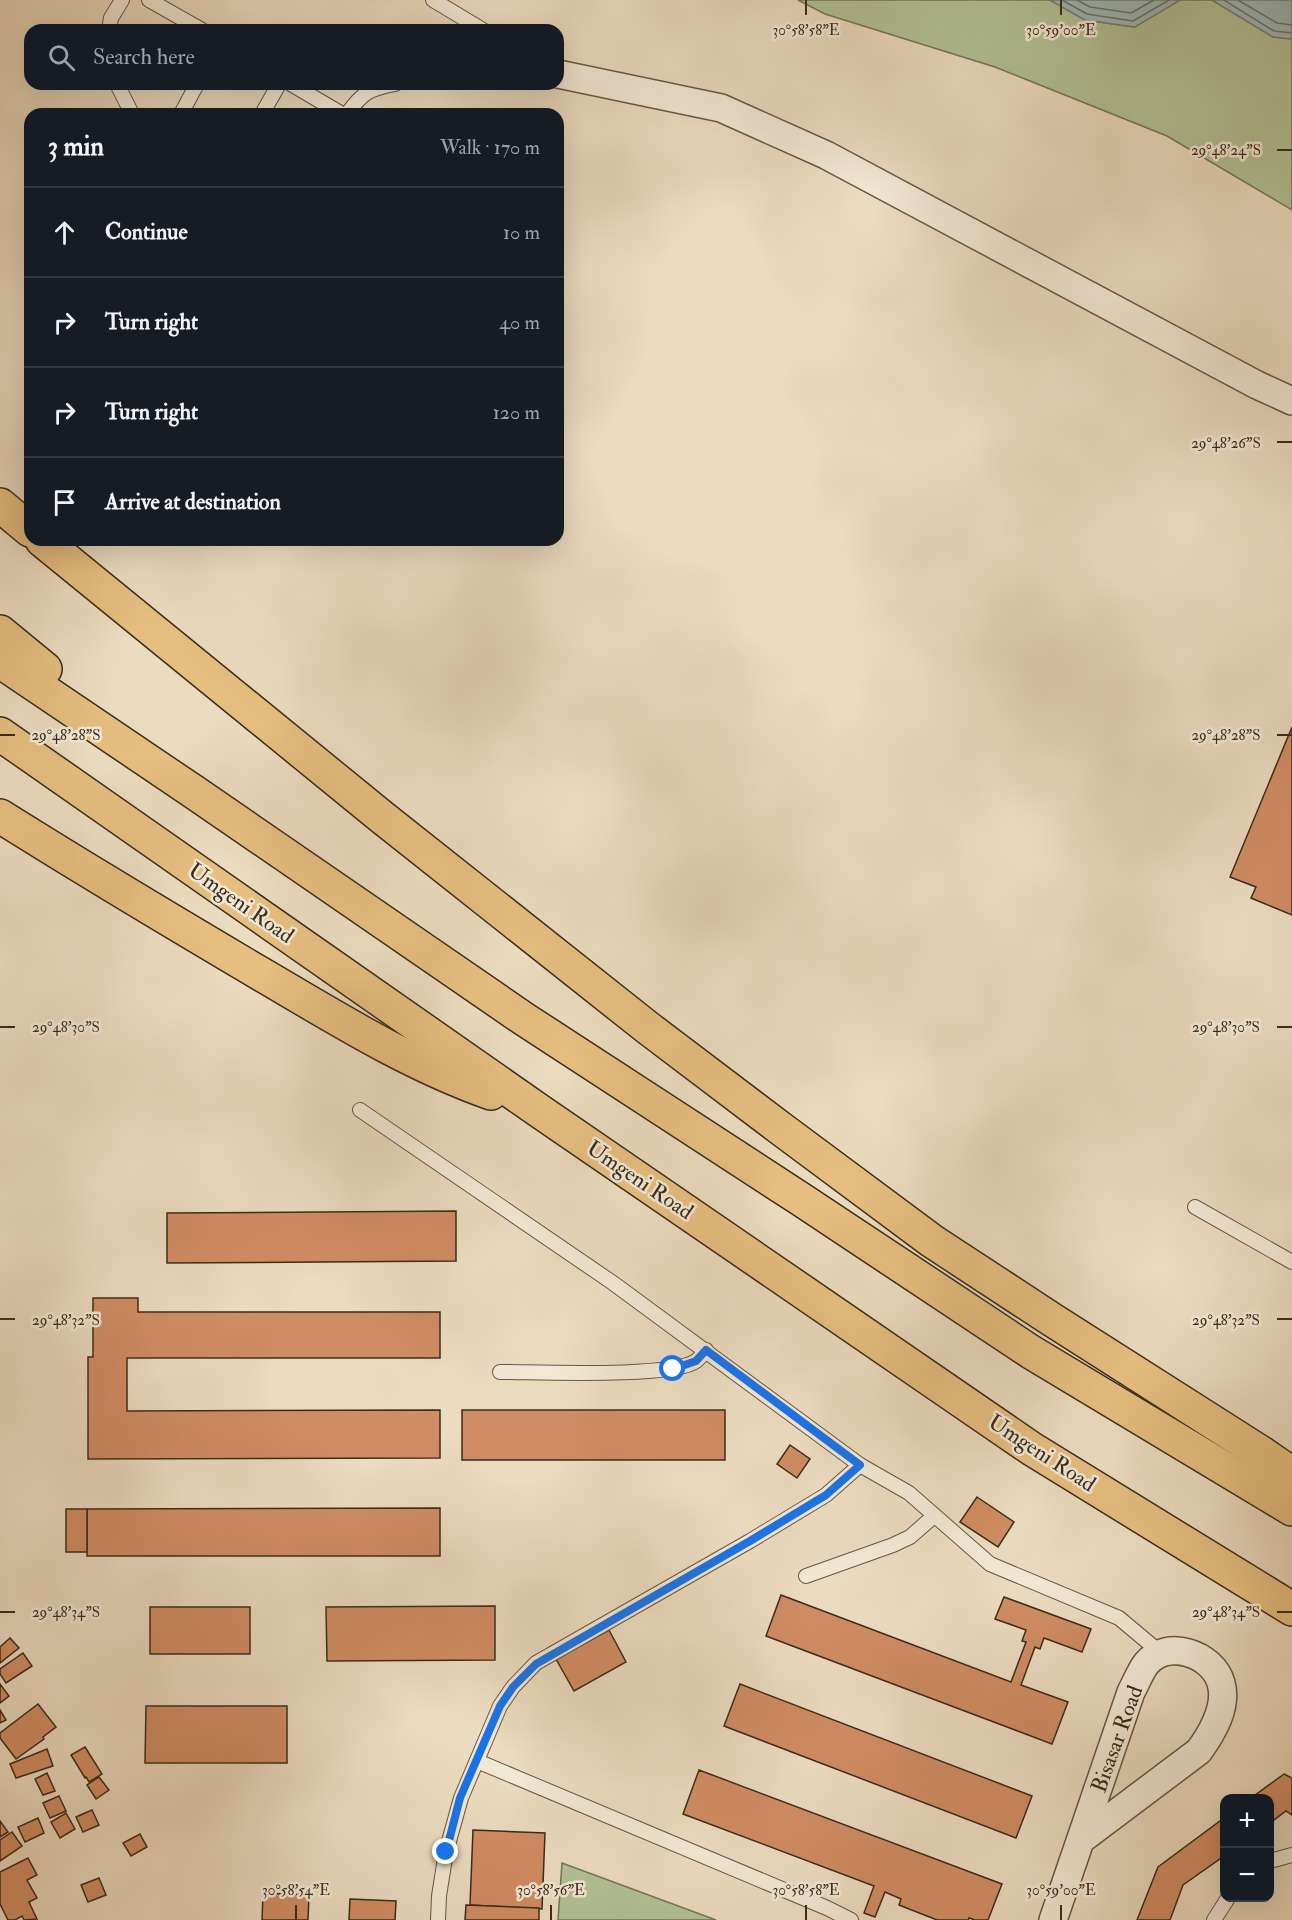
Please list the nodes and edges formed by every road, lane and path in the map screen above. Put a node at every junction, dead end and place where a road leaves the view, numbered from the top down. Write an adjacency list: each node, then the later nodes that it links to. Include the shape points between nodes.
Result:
1 (122, 0): 4 (lane)
2 (149, 0): 5 (lane)
3 (433, 0): 6 (lane)
4 (110, 24)
5 (191, 24)
6 (473, 24)
7 (564, 75): 18 (street, via 721,108 826,154)
8 (120, 90): 13 (lane)
9 (194, 90): 14 (lane)
10 (276, 90): 15 (lane)
11 (301, 90): 16 (lane)
12 (373, 90): 17 (lane, via 359,97)
13 (129, 108)
14 (184, 108)
15 (265, 108)
16 (332, 108)
17 (351, 108)
18 (1292, 401)
19 (0, 505): 20 (highway)
20 (24, 525)
21 (49, 546): 34 (highway, via 648,1028 932,1241)
22 (0, 632): 25 (highway)
23 (0, 661): 25 (highway)
24 (0, 734): 28 (highway, Umgeni Road)
25 (194, 792): 35 (highway, via 524,1019 1031,1353)
26 (0, 816): 28 (highway, via 380,1044 460,1082)
27 (360, 1110): 31 (lane)
28 (538, 1110): 38 (highway, Umgeni Road, via 1032,1449)
29 (1195, 1207): 30 (lane)
30 (1292, 1262)
31 (706, 1350): 32 (lane, via 696,1361 673,1369); 33 (lane)
32 (500, 1372)
33 (860, 1465): 36 (lane, via 909,1493); 40 (lane, via 826,1495 536,1664 500,1706)
34 (1292, 1474)
35 (1292, 1509)
36 (934, 1516): 37 (lane, via 910,1537 893,1545); 39 (lane, via 990,1564 1119,1618)
37 (806, 1576)
38 (1292, 1609)
39 (1162, 1654): 41 (street, Bisasar Road, via 1146,1664 1131,1692); 41 (street, Bisasar Road, via 1196,1655 1215,1670 1222,1684 1217,1722 1199,1751)
40 (477, 1761): 45 (lane, via 460,1798 446,1852); 46 (lane)
41 (1082, 1839): 47 (street, Bisasar Road)
42 (1292, 1855): 43 (lane)
43 (1274, 1860)
44 (1225, 1902): 48 (lane)
45 (438, 1920)
46 (851, 1920)
47 (1053, 1920)
48 (1214, 1920)

